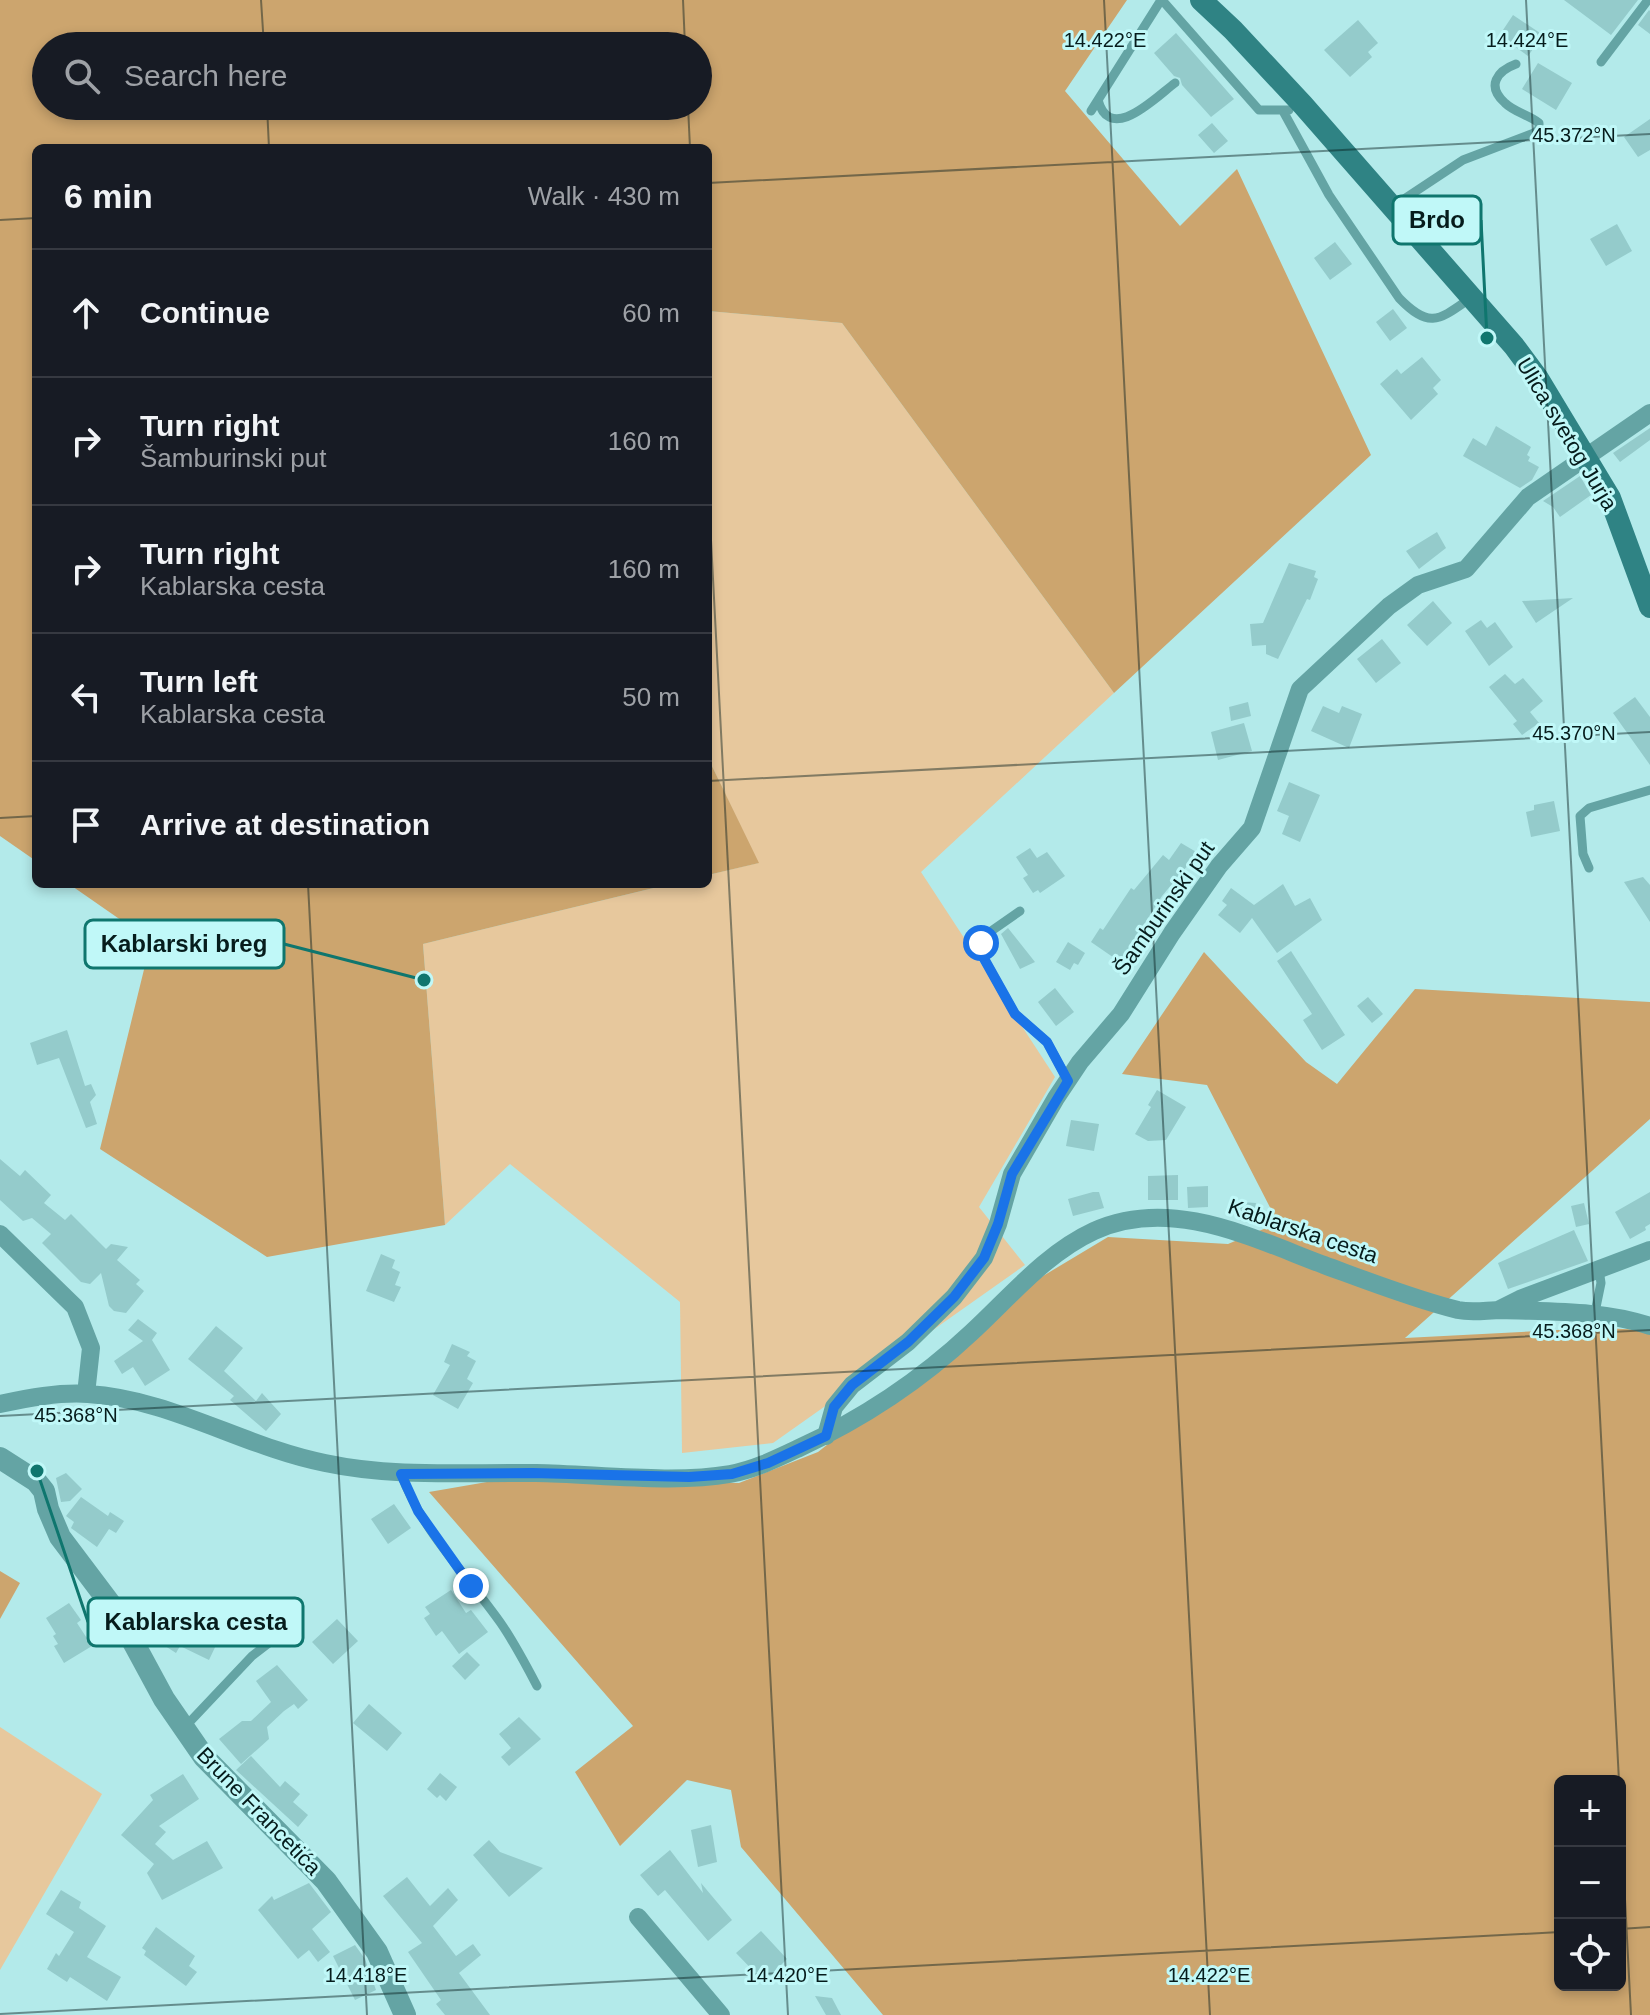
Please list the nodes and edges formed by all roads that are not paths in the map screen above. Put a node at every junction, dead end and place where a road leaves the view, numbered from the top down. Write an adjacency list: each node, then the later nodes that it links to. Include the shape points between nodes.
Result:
1 (1162, 0): 7 (lane); 8 (lane, via 1259,110)
2 (1201, 0): 8 (main road, Ulica svetog Jurja, via 1233,30)
3 (1648, 0): 4 (lane)
4 (1601, 62)
5 (1516, 64): 10 (lane, via 1496,78 1497,91 1505,104 1539,123 1539,129 1463,160)
6 (1175, 83): 7 (lane, via 1127,118 1106,116)
7 (1098, 100): 9 (lane)
8 (1293, 108): 10 (main road, Ulica svetog Jurja); 11 (lane, via 1329,195 1399,298 1423,319 1434,320)
9 (1091, 111)
10 (1392, 207): 11 (main road, Ulica svetog Jurja)
11 (1472, 297): 13 (main road, Ulica svetog Jurja, via 1537,377)
12 (1650, 413): 13 (street, Šamburinski put)
13 (1585, 456): 14 (main road, Ulica svetog Jurja, via 1610,498); 18 (street, Šamburinski put, via 1528,497 1466,569 1418,585 1300,689 1252,828 1219,866 1121,1014)
14 (1650, 607)
15 (1650, 790): 16 (lane, via 1589,808 1580,816)
16 (1589, 868)
17 (1020, 911): 18 (lane, via 987,934 982,955 1015,1014 1047,1042)
18 (1068, 1081): 27 (street, Šamburinski put, via 1012,1174 984,1258 908,1342 852,1385 834,1407)
19 (0, 1234): 25 (street, via 75,1307 91,1348)
20 (1650, 1250): 21 (street, Kablarska cesta)
21 (1599, 1269): 22 (street, Kablarska cesta); 23 (lane)
22 (1498, 1310): 23 (street, Kablarska cesta); 27 (street, Kablarska cesta, via 1459,1310 1207,1223 1137,1218 1097,1229 1068,1246 968,1336 885,1401)
23 (1595, 1312): 24 (street, Kablarska cesta)
24 (1650, 1326)
25 (86, 1394): 26 (street, Kablarska cesta); 29 (street, Kablarska cesta, via 160,1408 319,1462)
26 (0, 1404)
27 (826, 1436): 29 (street, Kablarska cesta, via 732,1474)
28 (0, 1458): 32 (street, Brune Francetića, via 44,1491 60,1537 118,1614)
29 (401, 1474): 31 (lane, via 418,1511 500,1622)
30 (282, 1633): 32 (lane, via 252,1656)
31 (537, 1686)
32 (184, 1728): 34 (street, Brune Francetića, via 204,1757 326,1881 377,1952)
33 (638, 1917): 35 (street)
34 (405, 2015)
35 (721, 2015)

